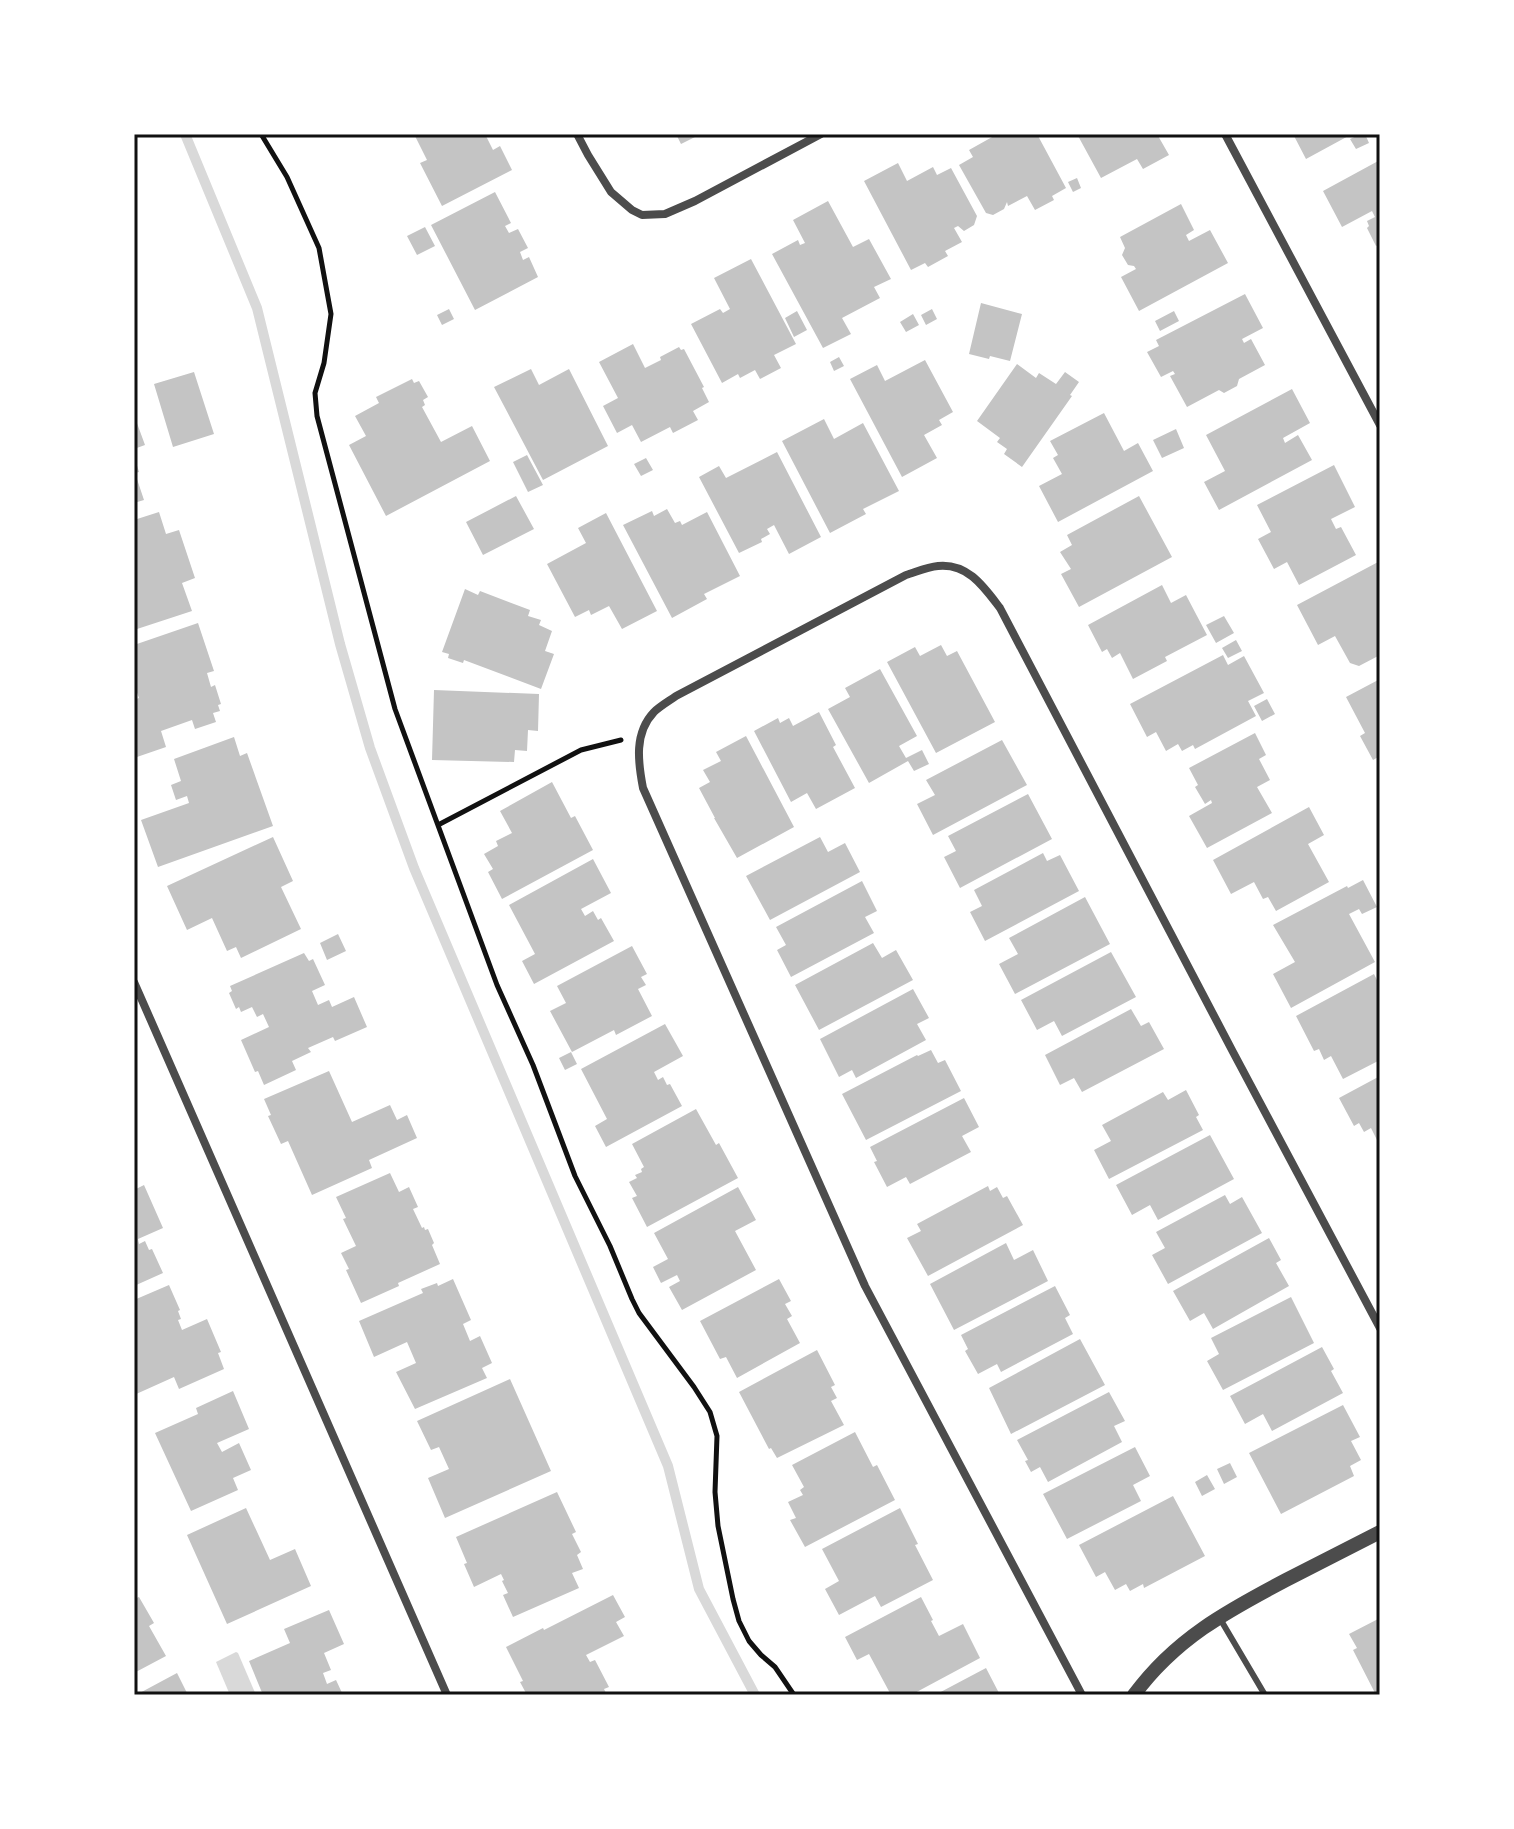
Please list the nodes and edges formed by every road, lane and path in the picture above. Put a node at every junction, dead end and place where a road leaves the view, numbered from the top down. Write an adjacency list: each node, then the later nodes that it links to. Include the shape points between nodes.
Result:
1 (261, 134): 7 (path, via 319,248 331,314 315,393 317,416 395,709)
2 (577, 134): 3 (street, via 611,192 642,215 665,214 695,201)
3 (821, 134)
4 (1225, 134): 5 (street)
5 (1380, 425)
6 (641, 735): 7 (path, via 581,750); 9 (street, via 654,712 676,696 906,575 939,566 963,569 980,582 1000,608); 14 (street, via 638,762 643,788 844,1243)
7 (438, 825): 13 (path, via 575,1176 639,1313 710,1412 717,1436 718,1526 739,1621)
8 (134, 982): 12 (street)
9 (1380, 1328)
10 (1380, 1532): 11 (street)
11 (1219, 1617): 15 (street, via 1166,1659); 16 (lane)
12 (447, 1695)
13 (794, 1695)
14 (1082, 1695)
15 (1134, 1695)
16 (1265, 1695)

